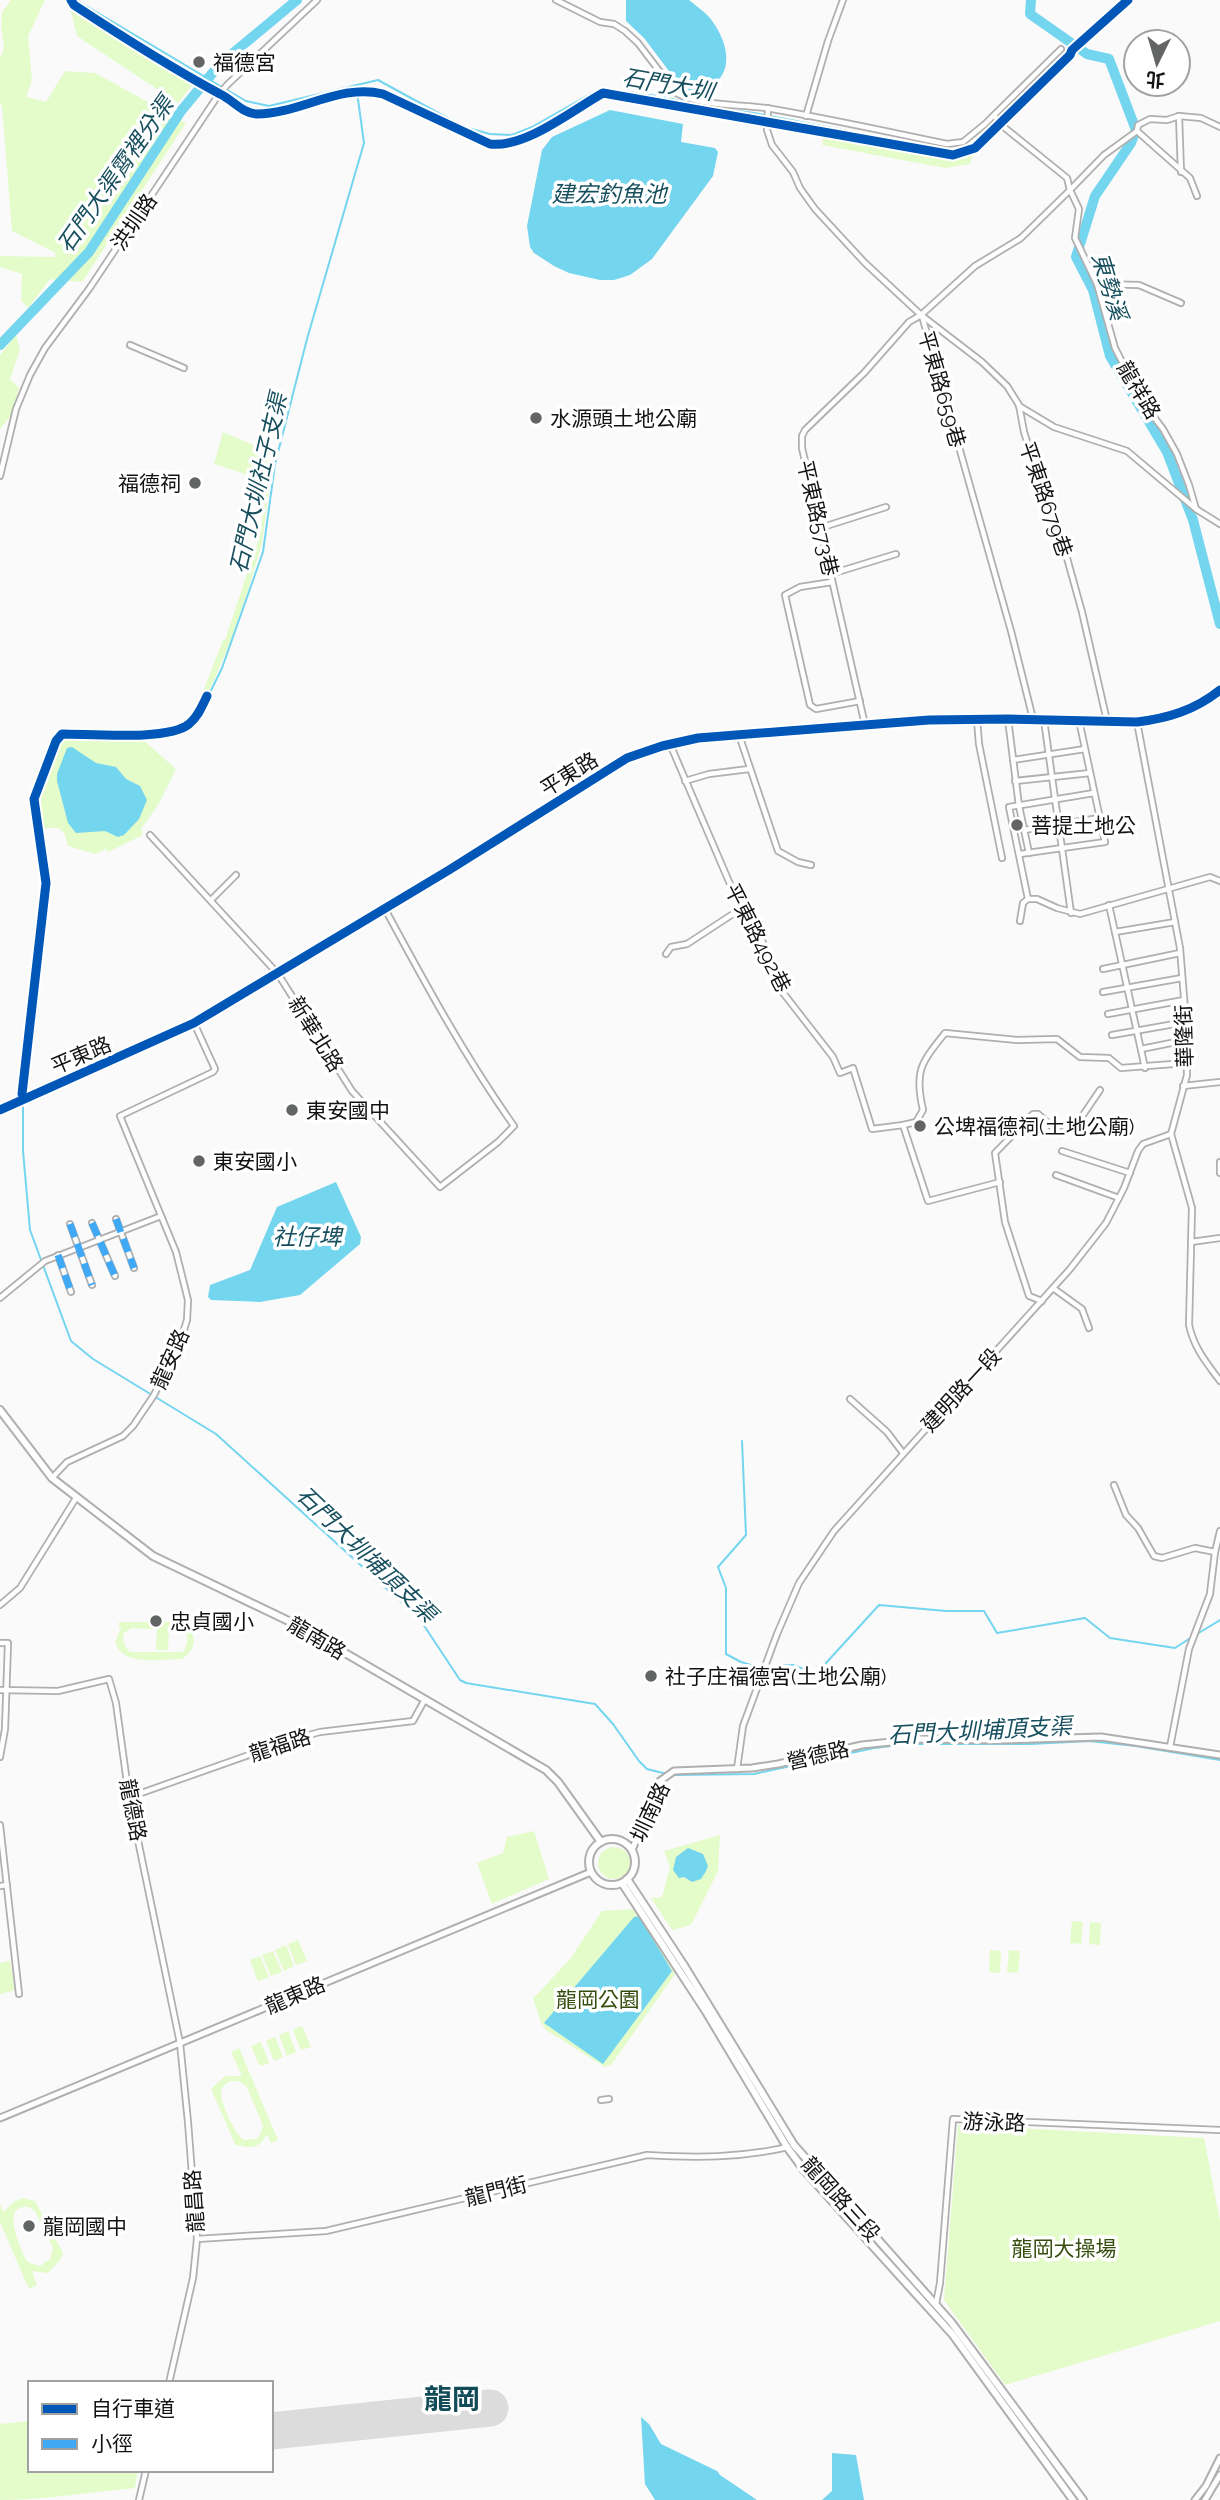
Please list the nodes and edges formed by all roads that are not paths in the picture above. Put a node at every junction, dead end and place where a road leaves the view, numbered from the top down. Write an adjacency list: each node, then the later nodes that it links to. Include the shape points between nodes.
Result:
1 (317, 0): 7 (street, 洪圳路)
2 (556, 0): 9 (street, via 625,31 676,93 702,102)
3 (843, 0): 10 (street)
4 (1128, 0): 14 (street)
5 (1061, 49): 11 (street)
6 (186, 73): 7 (street)
7 (221, 92): 8 (street, via 249,113 260,114); 27 (street, 洪圳路, via 45,348 16,409)
8 (351, 92)
9 (768, 110): 10 (street); 13 (street, 平東路659巷)
10 (806, 116): 11 (street, via 947,144 963,142)
11 (994, 116): 14 (street)
12 (1179, 116): 15 (street, via 1201,118); 16 (street, via 1150,118); 18 (street)
13 (767, 121): 14 (street, via 953,156 975,148); 17 (street, via 603,93); 23 (street, 平東路659巷, via 772,145 815,209)
14 (1000, 124): 19 (street, via 1067,178)
15 (1220, 127)
16 (1135, 132): 18 (street); 19 (street)
17 (532, 134)
18 (1181, 172): 20 (street, via 1190,178)
19 (1070, 190): 21 (street, 龍祥路, via 1079,209 1075,238); 23 (street, via 1021,238 975,266)
20 (1197, 196)
21 (1097, 284): 22 (street, via 1139,285); 29 (street, 龍祥路, via 1115,348 1177,454)
22 (1181, 303)
23 (921, 315): 26 (street, 平東路679巷, via 982,362); 31 (street, 平東路573巷, via 909,322 802,436); 39 (street, 平東路659巷)
24 (130, 345): 25 (street)
25 (184, 368)
26 (1019, 405): 29 (street, via 1054,427 1127,451); 42 (street, 平東路679巷, via 1073,580)
27 (0, 476)
28 (886, 507): 31 (street)
29 (1196, 509): 30 (street)
30 (1220, 524)
31 (820, 528): 33 (street, 平東路573巷)
32 (896, 554): 33 (street)
33 (831, 574): 34 (street, 平東路573巷)
34 (832, 582): 36 (street, 平東路573巷); 36 (street, via 800,587 785,595 810,705 816,709)
35 (1220, 690): 43 (street, 平東路, via 1183,713)
36 (860, 701): 44 (street, 平東路573巷)
37 (977, 719): 38 (street, 平東路); 44 (street, 平東路); 65 (street)
38 (1008, 719): 39 (street, 平東路); 49 (street)
39 (1033, 719): 40 (street, 平東路)
40 (1044, 720): 41 (street, 平東路); 48 (street)
41 (1079, 720): 42 (street, 平東路); 47 (street)
42 (1107, 722): 43 (street, 平東路)
43 (1137, 722): 69 (street, 華隆街)
44 (865, 724): 45 (street, 平東路)
45 (740, 735): 46 (street, 平東路); 50 (street)
46 (670, 744): 53 (street, 平東路492巷); 74 (street, 平東路, via 627,758)
47 (1085, 749): 48 (street); 51 (street)
48 (1049, 754): 49 (street); 52 (street)
49 (1013, 760): 54 (street)
50 (749, 769): 53 (street); 66 (street, via 778,851)
51 (1090, 773): 52 (street); 55 (street)
52 (1053, 777): 54 (street); 56 (street)
53 (685, 781): 73 (street, 平東路492巷)
54 (1016, 781): 57 (street)
55 (1094, 793): 56 (street); 58 (street)
56 (1056, 800): 57 (street); 59 (street)
57 (1018, 806): 60 (street); 64 (street, via 1009,807)
58 (1099, 818): 59 (street); 62 (street, via 1105,842)
59 (1060, 823): 60 (street); 62 (street)
60 (1024, 830): 63 (street)
61 (150, 835): 71 (street, 新華北路)
62 (1064, 848): 63 (street); 75 (street)
63 (1029, 853): 64 (street)
64 (1020, 854): 70 (street)
65 (1002, 858)
66 (811, 865)
67 (236, 875): 71 (street)
68 (1220, 881): 69 (street, via 1210,877)
69 (1170, 890): 72 (street); 77 (street, 華隆街)
70 (1028, 899): 75 (street); 76 (street)
71 (211, 900): 83 (street, 新華北路)
72 (1109, 905): 75 (street); 78 (street)
73 (742, 908): 80 (street); 102 (street, 平東路492巷, via 760,934 777,985 833,1057 840,1073 853,1068 872,1129)
74 (385, 909): 83 (street, 平東路); 83 (street, 新華北路, via 451,1031 513,1126 440,1187 352,1091)
75 (1071, 913)
76 (1020, 921)
77 (1175, 922): 78 (street); 79 (street, 華隆街)
78 (1115, 932): 81 (street)
79 (1180, 953): 81 (street); 84 (street, 華隆街)
80 (666, 954)
81 (1122, 965): 82 (street); 85 (street)
82 (1102, 969)
83 (278, 974): 91 (street, 平東路)
84 (1182, 978): 85 (street); 87 (street, 華隆街)
85 (1127, 987): 86 (street); 88 (street)
86 (1103, 992)
87 (1184, 1000): 88 (street); 90 (street, 華隆街)
88 (1132, 1009): 89 (street); 92 (street)
89 (1108, 1014)
90 (1186, 1022): 92 (street); 94 (street, 華隆街)
91 (194, 1023): 101 (street, 平東路); 111 (street, 龍安路, via 213,1072 120,1116)
92 (1138, 1030): 93 (street); 95 (street)
93 (1112, 1035)
94 (1186, 1040): 95 (street); 96 (street, 華隆街)
95 (1140, 1049): 97 (street)
96 (1186, 1063): 97 (street); 99 (street, 華隆街)
97 (1144, 1068): 102 (street, via 1121,1068 1109,1058 1080,1057 1057,1039 945,1033 923,1061 918,1090 923,1110 916,1122)
98 (1220, 1082): 99 (street)
99 (1183, 1086): 103 (street, 華隆街)
100 (1100, 1090): 109 (street, via 1081,1118 1060,1134 1033,1114 995,1153)
101 (0, 1110)
102 (903, 1125): 109 (street, via 928,1201)
103 (1171, 1134): 106 (street, 建明路一段, via 1143,1143); 118 (street, 華隆街, via 1192,1208)
104 (1062, 1151): 106 (street)
105 (1220, 1164): 107 (street)
106 (1130, 1173): 110 (street, 建明路一段)
107 (1220, 1174)
108 (1056, 1175): 110 (street)
109 (1000, 1182): 127 (street, via 1005,1222 1029,1296)
110 (1119, 1198): 124 (street, 建明路一段, via 1106,1223)
111 (161, 1216): 115 (street); 133 (street, 龍安路, via 184,1279 188,1309 184,1331 153,1397 123,1436 66,1462)
112 (116, 1219): 115 (street)
113 (92, 1223): 117 (street)
114 (70, 1224): 119 (street)
115 (121, 1231): 117 (street); 121 (street)
116 (1220, 1238): 118 (street)
117 (99, 1239): 119 (street); 122 (street)
118 (1191, 1242): 129 (street, 華隆街, via 1189,1325 1193,1341)
119 (78, 1247): 120 (street); 123 (street)
120 (58, 1255): 125 (street); 126 (street)
121 (134, 1268)
122 (115, 1276)
123 (92, 1285)
124 (1053, 1288): 127 (street, 建明路一段); 128 (street, via 1082,1309)
125 (71, 1292)
126 (0, 1298)
127 (1041, 1301): 132 (street, 建明路一段)
128 (1089, 1328)
129 (1220, 1381)
130 (850, 1399): 132 (street)
131 (0, 1410): 133 (main road, 龍南路)
132 (903, 1453): 145 (street, 建明路一段, via 834,1531 799,1583 743,1726)
133 (52, 1478): 135 (main road, 龍南路)
134 (1114, 1485): 137 (street, via 1126,1515 1154,1556 1195,1548)
135 (76, 1498): 138 (street, via 20,1588); 141 (main road, 龍南路, via 153,1556 297,1625)
136 (1220, 1531): 137 (street)
137 (1215, 1552): 142 (street, via 1210,1594 1189,1649)
138 (0, 1605)
139 (0, 1643): 140 (street, via 8,1643)
140 (3, 1690): 144 (street, via 5,1729); 147 (street, 龍德路, via 58,1691 109,1679)
141 (424, 1701): 147 (street, 龍福路, via 413,1721 307,1735); 149 (main road, 龍南路, via 546,1770)
142 (1170, 1747): 143 (street, 營德路); 145 (street, 營德路, via 1101,1737 920,1739)
143 (1220, 1755)
144 (0, 1757)
145 (737, 1769): 146 (street, 營德路)
146 (668, 1773): 150 (street, 圳南路, via 660,1781)
147 (129, 1797): 156 (street, 龍德路)
148 (0, 1825): 153 (street)
149 (601, 1842): 150 (main road, via 614,1839); 151 (main road, via 592,1852)
150 (632, 1850): 152 (main road, via 634,1866)
151 (591, 1872): 152 (main road, via 608,1885); 156 (street, 龍東路)
152 (624, 1881): 161 (main road, 龍岡路三段)
153 (8, 1885): 154 (street); 155 (street)
154 (0, 1886)
155 (19, 1994)
156 (180, 2043): 159 (street, 龍東路); 162 (street, 龍昌路)
157 (609, 2099): 158 (street)
158 (601, 2100)
159 (0, 2118)
160 (1220, 2130): 163 (street, 游泳路, via 953,2119)
161 (790, 2146): 162 (street, 龍門街, via 748,2155 648,2155 326,2231); 163 (main road, 龍岡路三段); 169 (main road, 龍岡路三段, via 804,2170 953,2335)
162 (197, 2239): 164 (street, 龍昌路)
163 (936, 2304): 170 (main road, 龍岡路三段)
164 (169, 2381)
165 (1220, 2458): 171 (street)
166 (146, 2472): 168 (street)
167 (1220, 2475): 172 (street)
168 (139, 2500)
169 (1073, 2500)
170 (1083, 2500)
171 (1195, 2500)
172 (1205, 2500)

